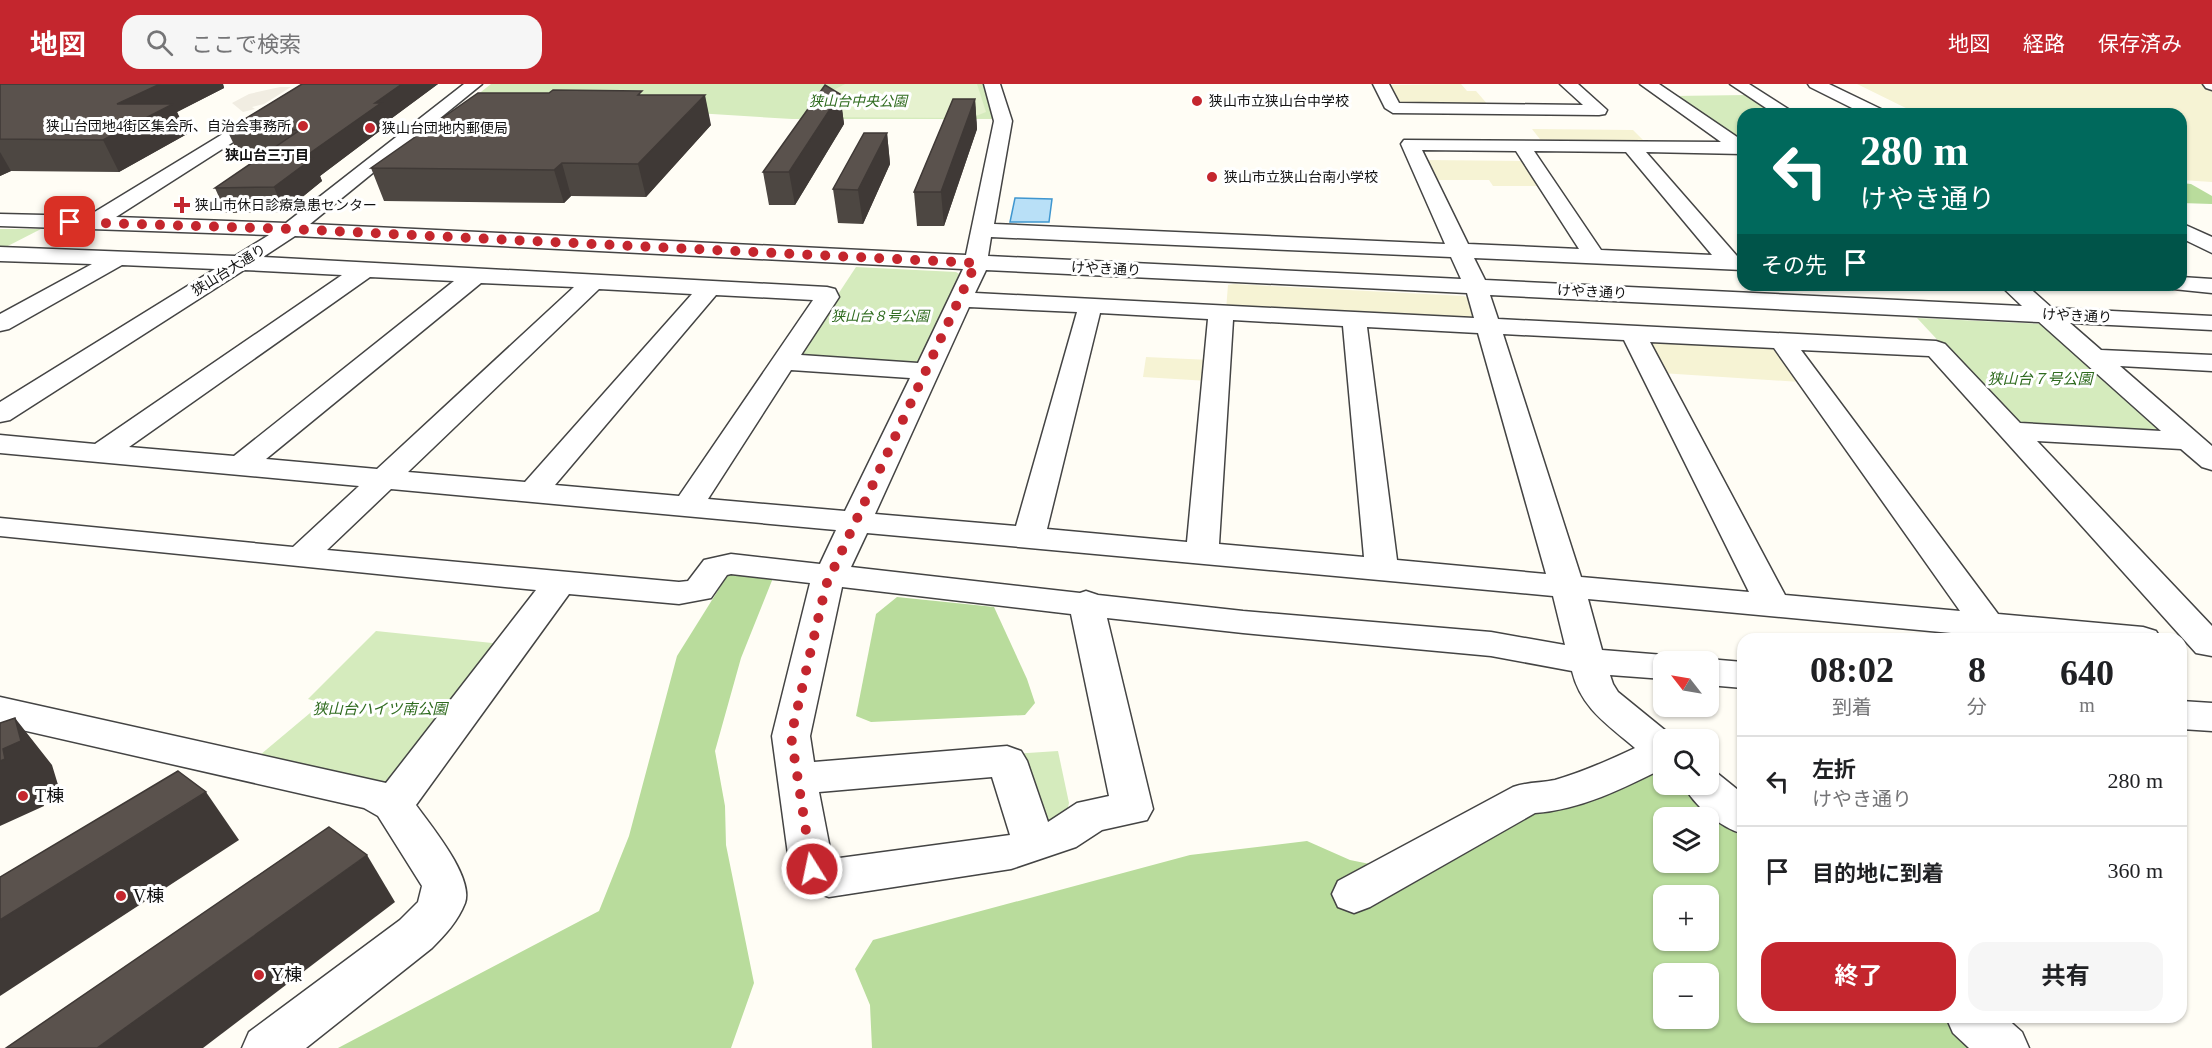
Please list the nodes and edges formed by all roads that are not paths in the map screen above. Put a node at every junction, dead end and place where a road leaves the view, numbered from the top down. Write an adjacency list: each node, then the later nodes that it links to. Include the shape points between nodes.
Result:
1 (316, 84): 18 (street)
2 (474, 84): 19 (street, 狭山台大通り)
3 (992, 84): 20 (street, via 1003,121)
4 (1382, 84): 12 (street, via 1393,108)
5 (1568, 84): 12 (street, via 1599,110)
6 (1648, 84): 13 (street)
7 (1737, 84): 10 (street)
8 (1816, 84): 11 (street)
9 (1482, 93): 12 (street)
10 (1777, 108)
11 (1865, 108)
12 (1497, 110)
13 (1737, 144)
14 (1521, 145): 15 (street); 23 (street, via 1410,144); 26 (street)
15 (1631, 147): 16 (street); 29 (street)
16 (1737, 148)
17 (0, 220): 18 (street, けやき通り)
18 (94, 222): 19 (street, けやき通り)
19 (290, 229): 27 (street, 狭山台大通り); 28 (street, けやき通り)
20 (982, 230): 23 (street); 28 (street)
21 (2187, 232): 22 (street)
22 (2212, 246)
23 (1460, 251): 26 (street); 34 (street)
24 (0, 254): 25 (street)
25 (120, 257): 27 (street); 44 (street)
26 (1594, 257): 29 (street)
27 (241, 263): 30 (street); 52 (street, 狭山台大通り)
28 (976, 263): 34 (street, けやき通り); 38 (street)
29 (1737, 263)
30 (366, 269): 31 (street); 56 (street)
31 (476, 275): 32 (street); 58 (street)
32 (594, 281): 36 (street); 59 (street)
33 (2187, 284): 35 (street)
34 (1476, 286): 41 (street, けやき通り); 45 (street)
35 (2212, 286)
36 (711, 287): 49 (street, via 827,294); 60 (street)
37 (2019, 291): 41 (street)
38 (960, 299): 39 (street); 51 (street)
39 (1090, 307): 40 (street); 64 (street)
40 (1221, 313): 42 (street); 65 (street)
41 (2045, 314): 43 (street, けやき通り); 48 (street)
42 (1354, 319): 45 (street); 67 (street)
43 (2212, 323)
44 (0, 324)
45 (1488, 326): 46 (street); 70 (street)
46 (1633, 334): 47 (street); 72 (street)
47 (1782, 341): 53 (street, via 1936,349); 73 (street)
48 (2095, 357): 50 (street); 54 (street)
49 (783, 362): 51 (street); 61 (street)
50 (2212, 363)
51 (926, 370): 62 (street)
52 (0, 414)
53 (2012, 431): 54 (street); 75 (street)
54 (2190, 441): 57 (street)
55 (0, 444): 56 (street)
56 (101, 453): 58 (street)
57 (2212, 461)
58 (240, 466): 59 (street)
59 (385, 479): 60 (street); 66 (street)
60 (533, 492): 61 (street)
61 (687, 507): 62 (street)
62 (854, 522): 64 (street); 68 (street)
63 (0, 526): 66 (street)
64 (1029, 538): 65 (street)
65 (1202, 554): 67 (street)
66 (301, 557): 69 (street)
67 (1382, 570): 70 (street)
68 (830, 575): 69 (street, via 731,564 716,567 703,586 693,592); 71 (street); 85 (street, via 791,736)
69 (560, 582): 87 (street)
70 (1567, 586): 72 (street); 76 (street)
71 (1086, 602): 76 (street, via 1358,634 1491,644); 89 (street, via 1132,809 1092,815)
72 (1773, 605): 73 (street)
73 (1987, 624): 74 (street)
74 (2081, 633)
75 (2201, 644)
76 (1587, 661): 77 (street); 83 (street, via 1595,688 1605,701)
77 (1653, 666)
78 (1719, 673): 79 (street)
79 (1737, 674)
80 (0, 711): 87 (street, via 374,795)
81 (2187, 715): 82 (street)
82 (2212, 717)
83 (1653, 742)
84 (1653, 756): 90 (street, via 1556,796 1528,798)
85 (796, 779): 89 (street, via 1007,761); 89 (street, via 812,869 829,879)
86 (1716, 795): 88 (street)
87 (393, 805): 92 (street, via 444,885 443,901 416,934)
88 (1737, 813)
89 (1035, 845)
90 (1354, 894)
91 (1977, 1023): 93 (street)
92 (267, 1048)
93 (2004, 1048)

